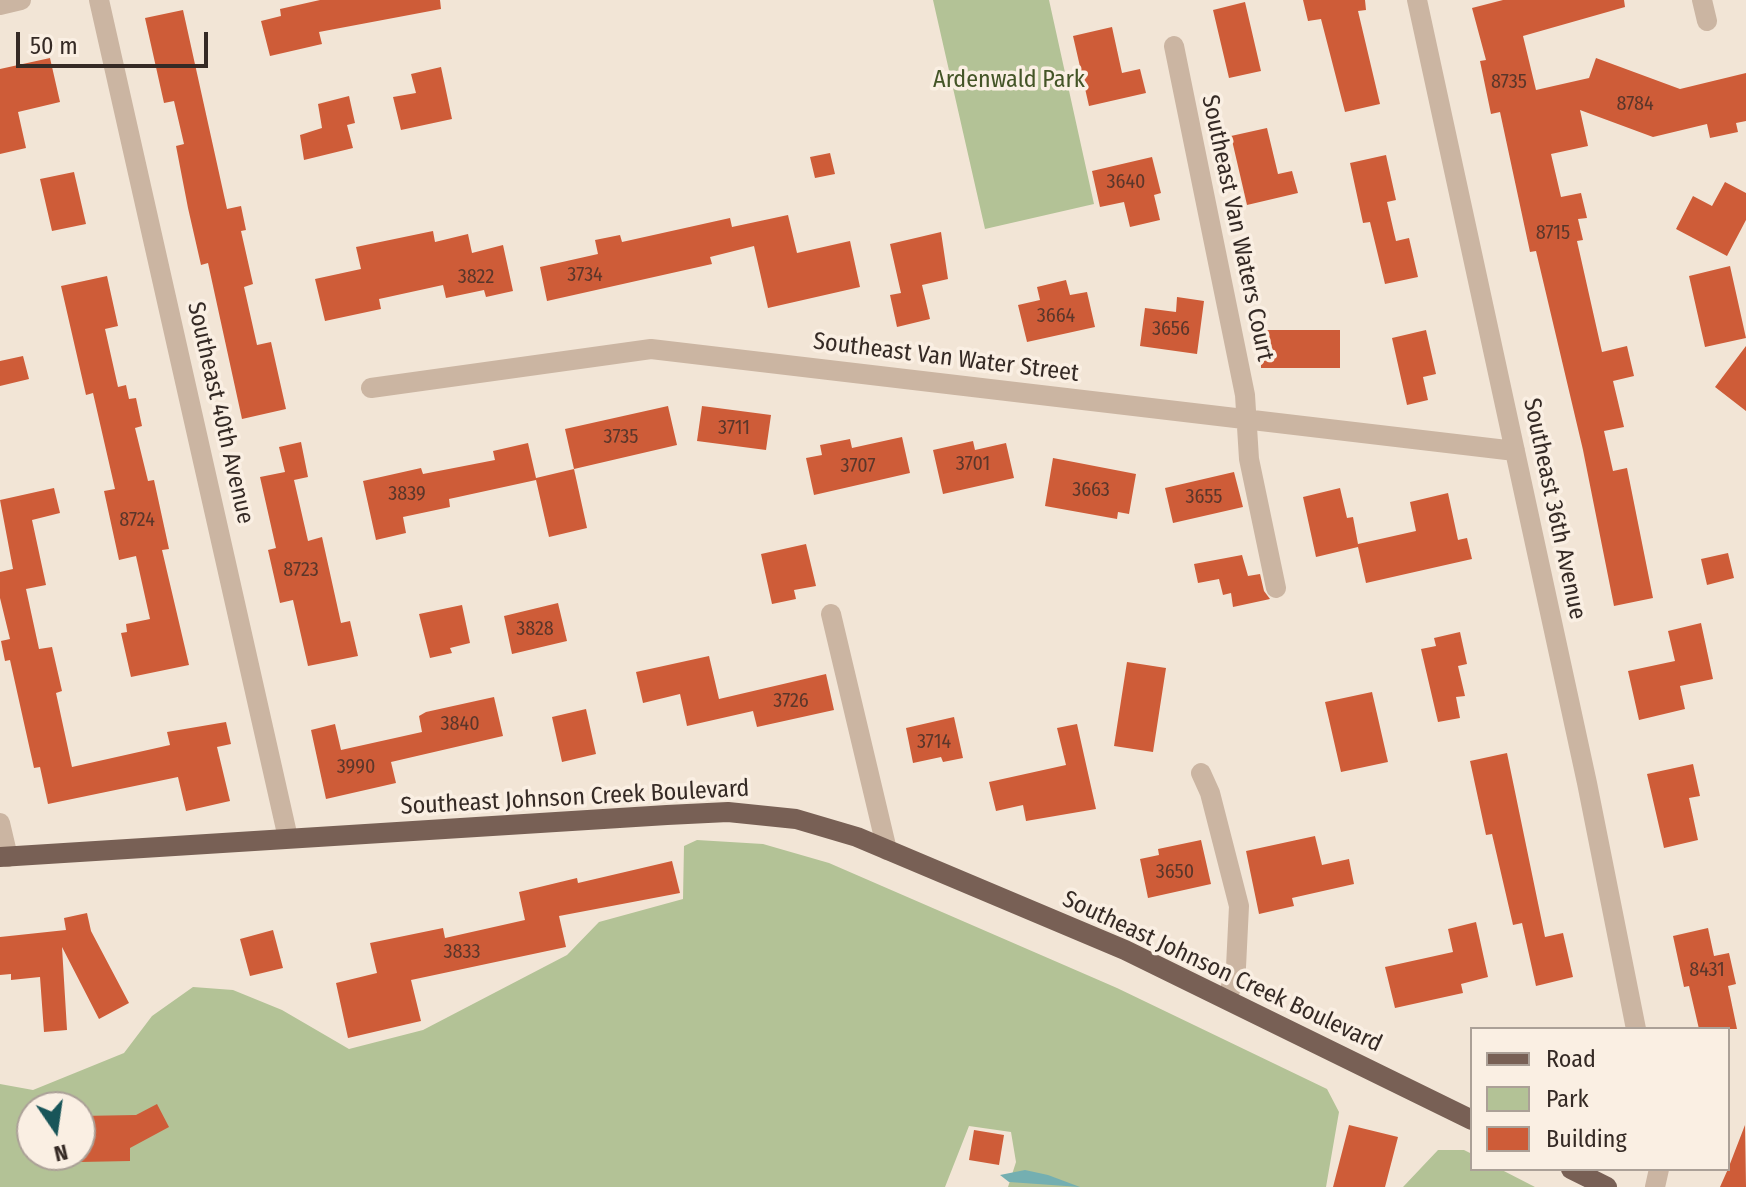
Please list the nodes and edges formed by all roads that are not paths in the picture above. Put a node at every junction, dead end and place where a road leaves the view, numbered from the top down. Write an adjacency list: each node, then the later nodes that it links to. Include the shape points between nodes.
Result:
1 (21, 0): 5 (street)
2 (99, 0): 15 (street, Southeast 40th Avenue)
3 (1417, 0): 10 (street, Southeast 36th Avenue)
4 (1702, 0): 6 (street)
5 (0, 5)
6 (1707, 21)
7 (1174, 46): 9 (street, Southeast Van Waters Court)
8 (371, 388): 9 (street, Southeast Van Water Street, via 651,349)
9 (1247, 419): 10 (street, Southeast Van Water Street); 11 (street, Southeast Van Waters Court, via 1249,459)
10 (1515, 451): 19 (street, Southeast 36th Avenue)
11 (1276, 588)
12 (831, 614): 16 (street)
13 (1201, 773): 18 (street, via 1239,906 1236,967)
14 (0, 823): 17 (street)
15 (288, 838): 16 (main road, Southeast Johnson Creek Boulevard, via 728,812 796,819); 17 (main road, Southeast Johnson Creek Boulevard)
16 (887, 850): 18 (main road, Southeast Johnson Creek Boulevard)
17 (4, 857)
18 (1228, 998): 20 (main road, Southeast Johnson Creek Boulevard)
19 (1636, 1027)
20 (1470, 1119)
21 (1575, 1171): 22 (main road)
22 (1607, 1187)

